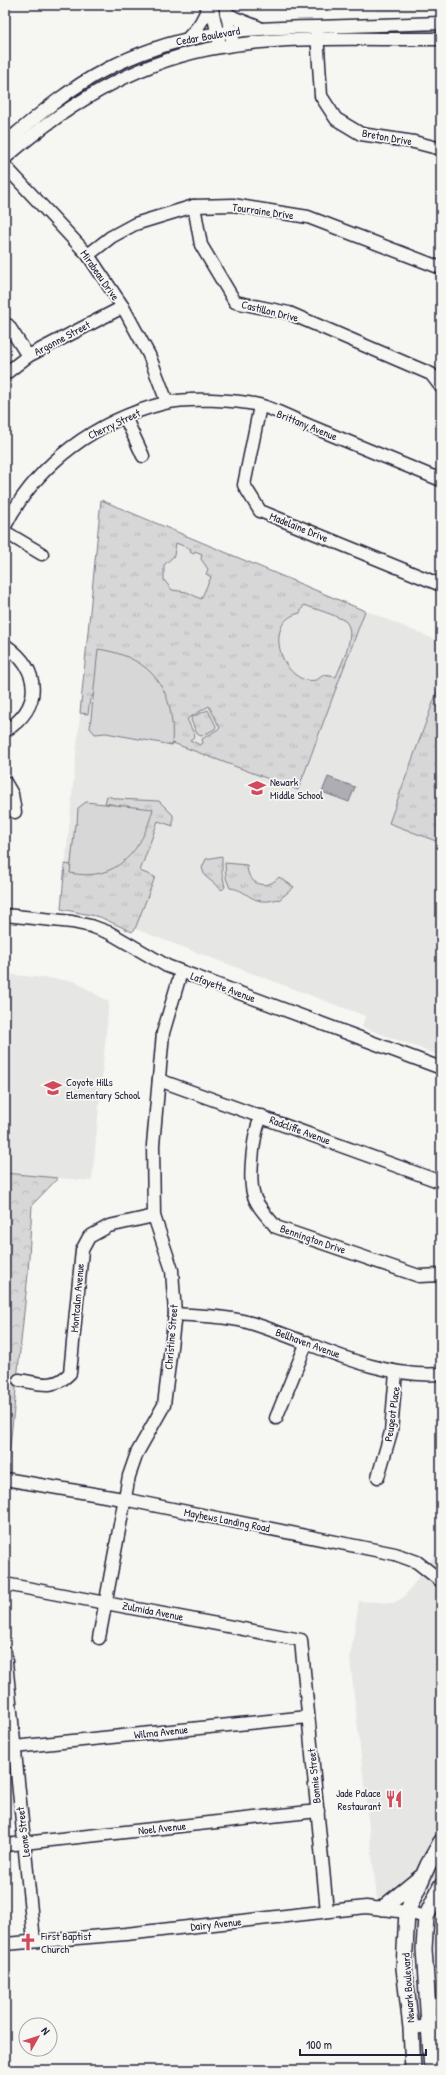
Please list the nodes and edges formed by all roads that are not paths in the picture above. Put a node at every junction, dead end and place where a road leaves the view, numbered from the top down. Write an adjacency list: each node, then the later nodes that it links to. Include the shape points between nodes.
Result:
1 (210, 5): 7 (street); 8 (street, via 201,23)
2 (226, 9): 5 (street, via 248,24); 6 (street)
3 (441, 23): 4 (street, Cedar Boulevard)
4 (317, 27): 5 (street, Cedar Boulevard); 10 (street, Breton Drive)
5 (263, 28): 6 (street, Cedar Boulevard)
6 (230, 32): 7 (street, Cedar Boulevard); 11 (street)
7 (217, 34): 8 (street, Cedar Boulevard); 12 (street)
8 (189, 37): 13 (street, Cedar Boulevard, via 133,56 104,70 74,89)
9 (441, 39): 10 (street, Cedar Boulevard)
10 (318, 40): 11 (street, Cedar Boulevard); 14 (street, Breton Drive, via 321,96 336,119 362,134)
11 (234, 46): 12 (street, Cedar Boulevard)
12 (220, 47): 15 (street, Cedar Boulevard, via 168,60 110,83 53,118)
13 (5, 143)
14 (441, 149)
15 (5, 158)
16 (5, 166): 18 (street, Mirabeau Drive)
17 (194, 206): 18 (street, Tourraine Drive, via 135,224 111,237); 19 (street, Tourraine Drive, via 233,205 308,217); 24 (street, Castillon Drive, via 201,245 235,302 289,313 431,374)
18 (88, 255): 20 (street, Mirabeau Drive)
19 (441, 268)
20 (123, 307): 22 (street, Argonne Street); 25 (street, Mirabeau Drive, via 149,356)
21 (8, 325): 22 (street)
22 (28, 356): 23 (street, Argonne Street)
23 (5, 374)
24 (441, 387)
25 (167, 402): 26 (street, Brittany Avenue, via 213,400); 27 (street, Cherry Street)
26 (260, 406): 29 (street, Brittany Avenue); 33 (street, Madelaine Drive, via 244,485 260,511)
27 (125, 417): 28 (street); 30 (street, Cherry Street, via 94,431 58,457 20,500)
28 (144, 456)
29 (441, 480)
30 (5, 526)
31 (5, 532): 32 (street)
32 (42, 554)
33 (441, 586)
34 (5, 645): 35 (street, via 27,667 33,683 33,699 26,713)
35 (5, 731)
36 (5, 782): 37 (street, via 12,794)
37 (15, 812)
38 (5, 915): 39 (street, Lafayette Avenue, via 91,926 110,933 150,958)
39 (181, 972): 40 (street, Lafayette Avenue); 41 (street, Christine Street, via 163,1033)
40 (441, 1068)
41 (159, 1080): 42 (street, Radcliffe Avenue); 44 (street, Christine Street, via 153,1145)
42 (262, 1116): 43 (street, Radcliffe Avenue); 45 (street, Bennington Drive, via 257,1124 255,1137 252,1163 253,1193 260,1208 276,1227 419,1276)
43 (441, 1182)
44 (154, 1216): 46 (street, Christine Street, via 172,1270); 50 (street, Montcalm Avenue, via 109,1226 89,1237 82,1250 70,1373 62,1381 51,1385)
45 (441, 1275)
46 (175, 1314): 47 (street, Bellhaven Avenue, via 216,1317 252,1324); 54 (street, Christine Street, via 164,1405 137,1453)
47 (306, 1342): 48 (street, Bellhaven Avenue, via 368,1365); 51 (street)
48 (396, 1372): 49 (street, Bellhaven Avenue); 52 (street, Peugeot Place, via 391,1432)
49 (441, 1374)
50 (19, 1380)
51 (276, 1418)
52 (378, 1477)
53 (5, 1479): 54 (street, Mayhews Landing Road)
54 (123, 1499): 55 (street, Mayhews Landing Road, via 395,1554 417,1562); 57 (street, Christine Street)
55 (441, 1580)
56 (5, 1584): 57 (street, Zulmida Avenue)
57 (105, 1602): 58 (street, Christine Street); 59 (street, Zulmida Avenue)
58 (99, 1638)
59 (301, 1640): 61 (street, Bonnie Street)
60 (5, 1652): 62 (street, Leone Street)
61 (308, 1717): 62 (street, Wilma Avenue); 63 (street, Bonnie Street)
62 (14, 1747): 65 (street, Leone Street)
63 (318, 1811): 65 (street, Noel Avenue); 70 (street, Bonnie Street)
64 (441, 1842): 67 (main road, Newark Boulevard)
65 (24, 1843): 66 (street, Noel Avenue); 73 (street, Leone Street)
66 (5, 1845)
67 (424, 1874): 69 (main road); 71 (main road, Newark Boulevard)
68 (441, 1886): 72 (main road, Newark Boulevard)
69 (383, 1908): 70 (street, Dairy Avenue); 71 (street, Dairy Avenue)
70 (327, 1911): 73 (street, Dairy Avenue, via 126,1934)
71 (407, 1912): 72 (street, Dairy Avenue); 76 (main road, Newark Boulevard, via 404,1968)
72 (426, 1917): 75 (main road, Newark Boulevard, via 424,1949)
73 (34, 1941): 74 (street, Dairy Avenue)
74 (5, 1944)
75 (436, 2026): 76 (street); 78 (main road, Newark Boulevard)
76 (411, 2028): 77 (main road, Newark Boulevard)
77 (413, 2070)
78 (432, 2070)

